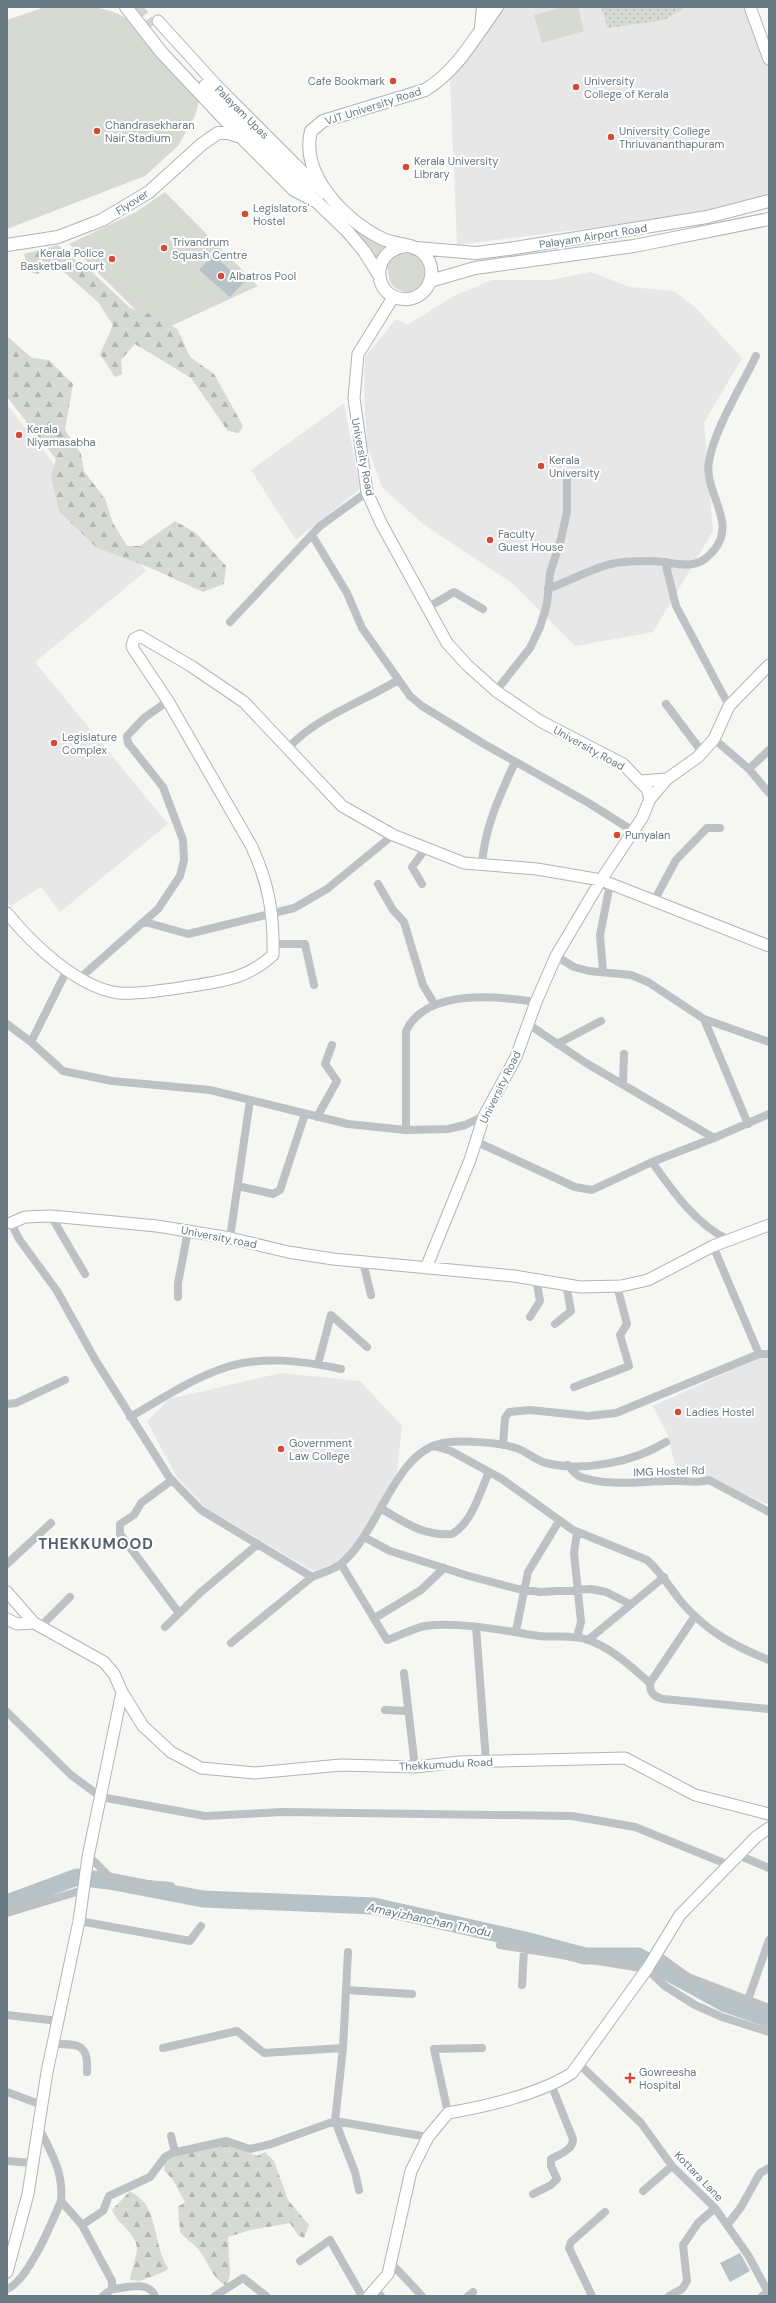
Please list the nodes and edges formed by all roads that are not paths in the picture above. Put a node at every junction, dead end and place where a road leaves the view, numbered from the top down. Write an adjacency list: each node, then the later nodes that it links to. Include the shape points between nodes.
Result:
1 (483, 7): 5 (main road)
2 (497, 7): 5 (main road, VJT University Road)
3 (750, 7): 6 (street)
4 (125, 9): 7 (main road)
5 (481, 28): 8 (main road, VJT University Road, via 464,55 431,87 315,125 309,138 310,158)
6 (769, 59)
7 (241, 137): 10 (main road, via 294,190); 12 (main road, Flyover, via 218,133 202,144 149,192 115,214 77,232)
8 (330, 198): 10 (street, Palayam Upas, via 155,24 210,91); 13 (main road, Palayam Airport Road, via 368,230 389,242)
9 (769, 201): 13 (main road, Palayam Airport Road, via 707,217 476,254)
10 (317, 202): 14 (main road, via 360,247)
11 (769, 219): 15 (main road, Palayam Airport Road, via 634,246 475,268)
12 (7, 245)
13 (410, 247): 14 (main road, via 396,247 383,258 379,266); 15 (main road, via 428,258 431,265)
14 (379, 275): 16 (main road, via 386,291)
15 (430, 281): 16 (main road, via 423,292 416,296 401,299)
16 (394, 296): 19 (street, University Road, via 358,354 354,410)
17 (756, 356): 21 (street, via 728,414 709,462 709,478 723,523 723,532 717,546 697,563)
18 (567, 476): 22 (street, via 567,512 562,539 550,572)
19 (367, 492): 20 (street, via 320,526); 23 (street, University Road)
20 (312, 535): 25 (street); 27 (street, via 347,593 362,628)
21 (665, 562): 22 (street, via 650,560 605,565); 31 (street, via 676,606)
22 (548, 589): 28 (street, via 540,627 530,648)
23 (427, 608): 24 (street, via 454,592); 28 (street, University Road, via 447,643)
24 (482, 609)
25 (230, 622)
26 (768, 667): 31 (street)
27 (398, 680): 33 (street, via 322,721 299,736); 36 (street, via 410,696 422,706)
28 (496, 691): 39 (street, University Road, via 540,721 623,764)
29 (168, 701): 33 (street, via 132,646 134,639 140,636 244,702); 51 (street, via 252,847 261,868); 53 (street, via 144,718 127,736 128,744 163,787 184,840 184,860 180,876 158,909)
30 (666, 704): 35 (street)
31 (729, 706): 32 (street)
32 (714, 739): 35 (street); 37 (street)
33 (288, 748): 44 (street, via 342,806)
34 (769, 750): 37 (street)
35 (702, 752): 38 (street)
36 (515, 762): 43 (street); 46 (street, via 497,803 483,848)
37 (749, 769): 40 (street)
38 (667, 779): 39 (street); 41 (street)
39 (641, 781): 41 (street, University Road)
40 (769, 793)
41 (650, 800): 43 (street, University Road)
42 (720, 828): 50 (street, via 707,828 676,860)
43 (633, 831): 47 (street, University Road)
44 (393, 835): 45 (street); 51 (street, via 313,898 294,908)
45 (426, 848): 46 (street, via 464,863); 49 (street, via 412,867)
46 (482, 865): 47 (street, via 537,869)
47 (606, 882): 50 (street); 56 (street, University Road); 58 (street, via 600,935)
48 (378, 884): 62 (street, via 393,910 404,922 424,985)
49 (422, 884)
50 (655, 900): 55 (street)
51 (272, 912): 53 (street, via 188,934); 54 (street)
52 (7, 913): 57 (street)
53 (145, 922): 59 (street)
54 (273, 944): 59 (street, via 273,955 260,967 246,975 217,982 120,993 100,988); 60 (street, via 305,944)
55 (769, 946)
56 (556, 956): 58 (street, via 574,967); 61 (street, University Road)
57 (67, 970): 59 (street); 67 (street)
58 (603, 972): 63 (street, via 631,975 648,982)
59 (80, 978)
60 (314, 985)
61 (536, 1002): 62 (street, via 481,996); 66 (street, University Road)
62 (435, 1005): 79 (street, via 417,1014 406,1031)
63 (704, 1019): 68 (street); 78 (street)
64 (601, 1021): 69 (street)
65 (7, 1024): 67 (street)
66 (528, 1024): 69 (street); 76 (street, University Road, via 516,1057)
67 (31, 1042): 73 (street, via 63,1071 112,1081 210,1090)
68 (769, 1042)
69 (557, 1044): 72 (street)
70 (332, 1045): 77 (street, via 325,1064 337,1081)
71 (624, 1054): 72 (street)
72 (622, 1084): 80 (street)
73 (250, 1100): 74 (street); 83 (street)
74 (305, 1114): 77 (street); 83 (street, via 280,1190 273,1194)
75 (769, 1114): 78 (street)
76 (484, 1116): 79 (street, via 465,1125 448,1129); 81 (street, University Road)
77 (317, 1117): 79 (street, via 348,1124)
78 (748, 1124): 80 (street)
79 (406, 1130)
80 (714, 1138): 82 (street)
81 (477, 1142): 82 (street, via 575,1187 592,1190); 92 (street, University Road)
82 (652, 1162): 89 (street, via 700,1220)
83 (238, 1186): 88 (street)
84 (51, 1216): 85 (street, University road, via 25,1217); 87 (street, University road); 93 (street)
85 (8, 1223): 109 (street, via 56,1291)
86 (769, 1225): 89 (street, University road)
87 (188, 1231): 88 (street, University road); 98 (street, via 178,1283)
88 (230, 1238): 91 (street, University road, via 288,1252)
89 (729, 1240): 90 (street, University road)
90 (713, 1246): 96 (street, University road, via 648,1280); 102 (street)
91 (363, 1262): 92 (street, University road); 97 (street)
92 (426, 1268): 94 (street, University road)
93 (85, 1274)
94 (536, 1279): 95 (street, University road); 99 (street, via 540,1301)
95 (566, 1284): 96 (street, University road, via 580,1287); 100 (street, via 571,1311)
96 (617, 1286): 107 (street, via 627,1324 620,1335 629,1366)
97 (370, 1295)
98 (178, 1297)
99 (530, 1317)
100 (555, 1324)
101 (367, 1347): 104 (street, via 331,1315)
102 (759, 1354): 103 (street); 111 (street, via 616,1413 588,1416 530,1410 508,1412 505,1418)
103 (769, 1354)
104 (318, 1364): 105 (street); 109 (street, via 285,1360 225,1367 177,1390)
105 (341, 1369)
106 (65, 1380): 108 (street, via 16,1403)
107 (574, 1387)
108 (7, 1404)
109 (130, 1417): 115 (street)
110 (666, 1442): 113 (street, via 616,1461 590,1466)
111 (503, 1445): 112 (street, via 443,1443); 113 (street, via 516,1448 545,1462)
112 (434, 1446): 114 (street, via 450,1451); 116 (street, via 424,1450 411,1461 396,1481)
113 (568, 1465): 117 (street, IMG Hostel Rd, via 579,1477 606,1482 640,1484 670,1480 710,1480)
114 (489, 1472): 116 (street, via 469,1516 452,1534 415,1529); 118 (street, via 530,1498)
115 (172, 1480): 122 (street, via 201,1510); 133 (street, via 141,1503 134,1515 120,1524 120,1534)
116 (382, 1509): 121 (street)
117 (769, 1512)
118 (559, 1521): 120 (street); 129 (street, via 532,1563)
119 (50, 1523): 123 (street)
120 (577, 1532): 126 (street, via 642,1557); 128 (street, via 574,1553)
121 (364, 1537): 124 (street); 125 (street, via 390,1551)
122 (258, 1544): 127 (street); 133 (street)
123 (7, 1564)
124 (342, 1564): 127 (street); 135 (street)
125 (444, 1568): 129 (street); 135 (street, via 421,1590)
126 (664, 1576): 132 (street); 134 (street)
127 (312, 1577): 143 (street)
128 (576, 1589): 129 (street, via 540,1592); 132 (street, via 606,1592); 141 (street, via 581,1622)
129 (524, 1590): 140 (street)
130 (7, 1592): 137 (street)
131 (70, 1597): 137 (street)
132 (630, 1604): 142 (street)
133 (180, 1613): 138 (street)
134 (695, 1616): 144 (street, via 729,1642); 146 (street)
135 (375, 1618): 139 (street, via 387,1640 423,1627)
136 (7, 1619): 137 (street, via 17,1624)
137 (37, 1625): 147 (street, Thekkumudu Road, via 104,1662 114,1674)
138 (165, 1627)
139 (476, 1627): 140 (street); 152 (street)
140 (516, 1631): 141 (street, via 541,1636)
141 (578, 1637): 142 (street)
142 (588, 1640): 146 (street, via 613,1652)
143 (231, 1642)
144 (769, 1660)
145 (404, 1674): 150 (street)
146 (650, 1683): 148 (street, via 650,1690 655,1697 663,1699)
147 (122, 1692): 153 (street, Thekkumudu Road, via 142,1726 171,1752 201,1768 256,1773 341,1765); 154 (street)
148 (769, 1708)
149 (385, 1710): 150 (street)
150 (407, 1711): 153 (street)
151 (7, 1712): 154 (street, via 71,1775)
152 (486, 1761): 153 (street, Thekkumudu Road); 155 (street, Thekkumudu Road, via 625,1758 695,1795)
153 (415, 1768)
154 (100, 1797): 158 (street); 159 (street, via 205,1816 283,1812 572,1816 635,1827)
155 (769, 1814)
156 (769, 1828): 157 (street)
157 (738, 1855): 159 (street); 160 (street)
158 (88, 1858): 161 (street, via 97,1862 104,1873 116,1879); 162 (street)
159 (729, 1864): 170 (street, via 680,1915)
160 (769, 1868)
161 (172, 1886)
162 (83, 1888): 163 (street); 164 (street)
163 (7, 1913)
164 (79, 1921): 165 (street, via 190,1941); 178 (street)
165 (201, 1926)
166 (769, 1940): 175 (street)
167 (500, 1945): 168 (street)
168 (524, 1949): 171 (street); 172 (street)
169 (348, 1952): 173 (street)
170 (656, 1954): 171 (street); 175 (street, via 688,1977)
171 (647, 1970): 179 (street, via 665,1986 695,2005 722,2017); 184 (street)
172 (522, 1986)
173 (346, 1990): 174 (street); 182 (street)
174 (412, 1994)
175 (748, 2000): 176 (street)
176 (769, 2008)
177 (7, 2015): 178 (street)
178 (58, 2021): 180 (street)
179 (769, 2032)
180 (53, 2044): 185 (street, via 78,2044 83,2048 88,2061); 188 (street)
181 (163, 2048): 182 (street, via 237,2031 264,2053)
182 (343, 2048): 190 (street)
183 (482, 2048): 189 (street, via 434,2049)
184 (579, 2064): 186 (street, via 572,2073); 197 (street, Kottara Lane, via 641,2123)
185 (87, 2072)
186 (552, 2084): 189 (street, via 472,2109); 201 (street, via 573,2144 571,2148 551,2159 551,2166 557,2179)
187 (7, 2092): 188 (street)
188 (42, 2105): 191 (street)
189 (448, 2113): 193 (street)
190 (335, 2121): 193 (street); 194 (street, via 250,2149 226,2141); 199 (street, via 355,2172)
191 (39, 2128): 196 (street); 202 (street, via 58,2167 62,2186)
192 (171, 2136): 194 (street)
193 (428, 2137): 209 (street, via 411,2171)
194 (175, 2152): 206 (street, via 165,2157 150,2176 109,2196 103,2211)
195 (7, 2161): 196 (street)
196 (33, 2163): 207 (street)
197 (672, 2166): 200 (street); 203 (street, Kottara Lane)
198 (769, 2168): 205 (street, via 760,2173)
199 (359, 2190)
200 (643, 2191)
201 (533, 2194)
202 (61, 2201): 206 (street); 211 (street, via 44,2241 17,2282)
203 (716, 2208): 205 (street, Kottara Lane); 222 (street, via 698,2223 683,2245 687,2281 682,2289)
204 (605, 2212): 221 (street, via 572,2242 569,2248)
205 (728, 2224): 213 (street, Kottara Lane, via 748,2255)
206 (82, 2225): 212 (street, via 112,2281)
207 (10, 2252): 210 (street)
208 (300, 2261): 219 (street, via 330,2240)
209 (391, 2264): 214 (street, via 388,2274); 220 (street)
210 (7, 2272)
211 (7, 2289)
212 (112, 2289): 215 (street); 216 (street, via 145,2286 150,2288)
213 (766, 2293)
214 (375, 2294)
215 (103, 2296)
216 (155, 2296)
217 (215, 2296): 218 (street, via 242,2278)
218 (266, 2296)
219 (362, 2296)
220 (422, 2296)
221 (592, 2296)
222 (669, 2296)

